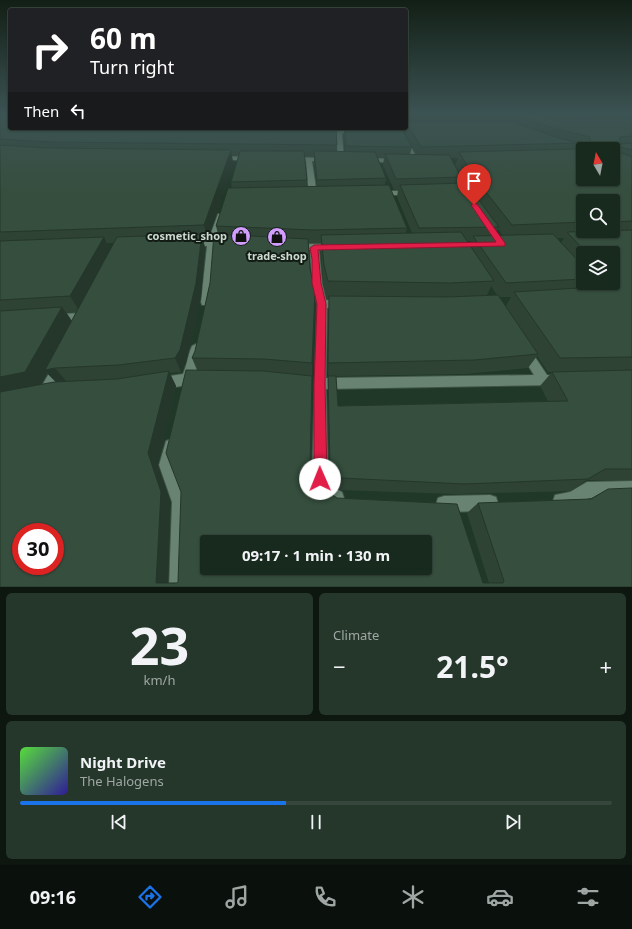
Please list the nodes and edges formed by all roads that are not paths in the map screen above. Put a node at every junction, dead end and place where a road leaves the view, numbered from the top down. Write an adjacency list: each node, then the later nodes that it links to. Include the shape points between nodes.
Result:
1 (340, 141): 8 (street)
2 (406, 141): 12 (street, via 419,161)
3 (215, 158): 4 (street)
4 (239, 159): 5 (street); 13 (street)
5 (254, 159)
6 (286, 159): 7 (street)
7 (309, 160): 8 (street); 16 (street)
8 (341, 160): 9 (street)
9 (349, 160)
10 (357, 160): 11 (street, via 378,164)
11 (400, 161)
12 (408, 161)
13 (235, 172)
14 (420, 193): 15 (street)
15 (367, 194)
16 (313, 195)
17 (225, 205): 18 (street)
18 (212, 243): 19 (street); 20 (street); 26 (street)
19 (182, 244)
20 (236, 244)
21 (290, 246): 23 (street)
22 (344, 247): 23 (street)
23 (314, 248): 24 (street)
24 (322, 304): 25 (street); 38 (street)
25 (352, 304)
26 (204, 315)
27 (46, 319): 28 (street, via 86,313)
28 (77, 331)
29 (199, 339): 32 (street, via 193,364)
30 (519, 341): 34 (street)
31 (63, 358): 40 (street)
32 (186, 378): 33 (street); 37 (street); 41 (street)
33 (210, 378)
34 (544, 380): 35 (street); 38 (street)
35 (567, 380)
36 (304, 382): 38 (street)
37 (150, 383)
38 (320, 384): 45 (street, via 320,479 327,492 336,499)
39 (60, 391): 40 (street)
40 (46, 393): 42 (street)
41 (183, 393)
42 (32, 396)
43 (173, 436): 49 (street, via 166,465 180,502)
44 (632, 489): 46 (street, via 587,490 573,500)
45 (351, 500)
46 (550, 501)
47 (426, 503): 48 (street, via 458,512)
48 (502, 503)
49 (178, 587)

